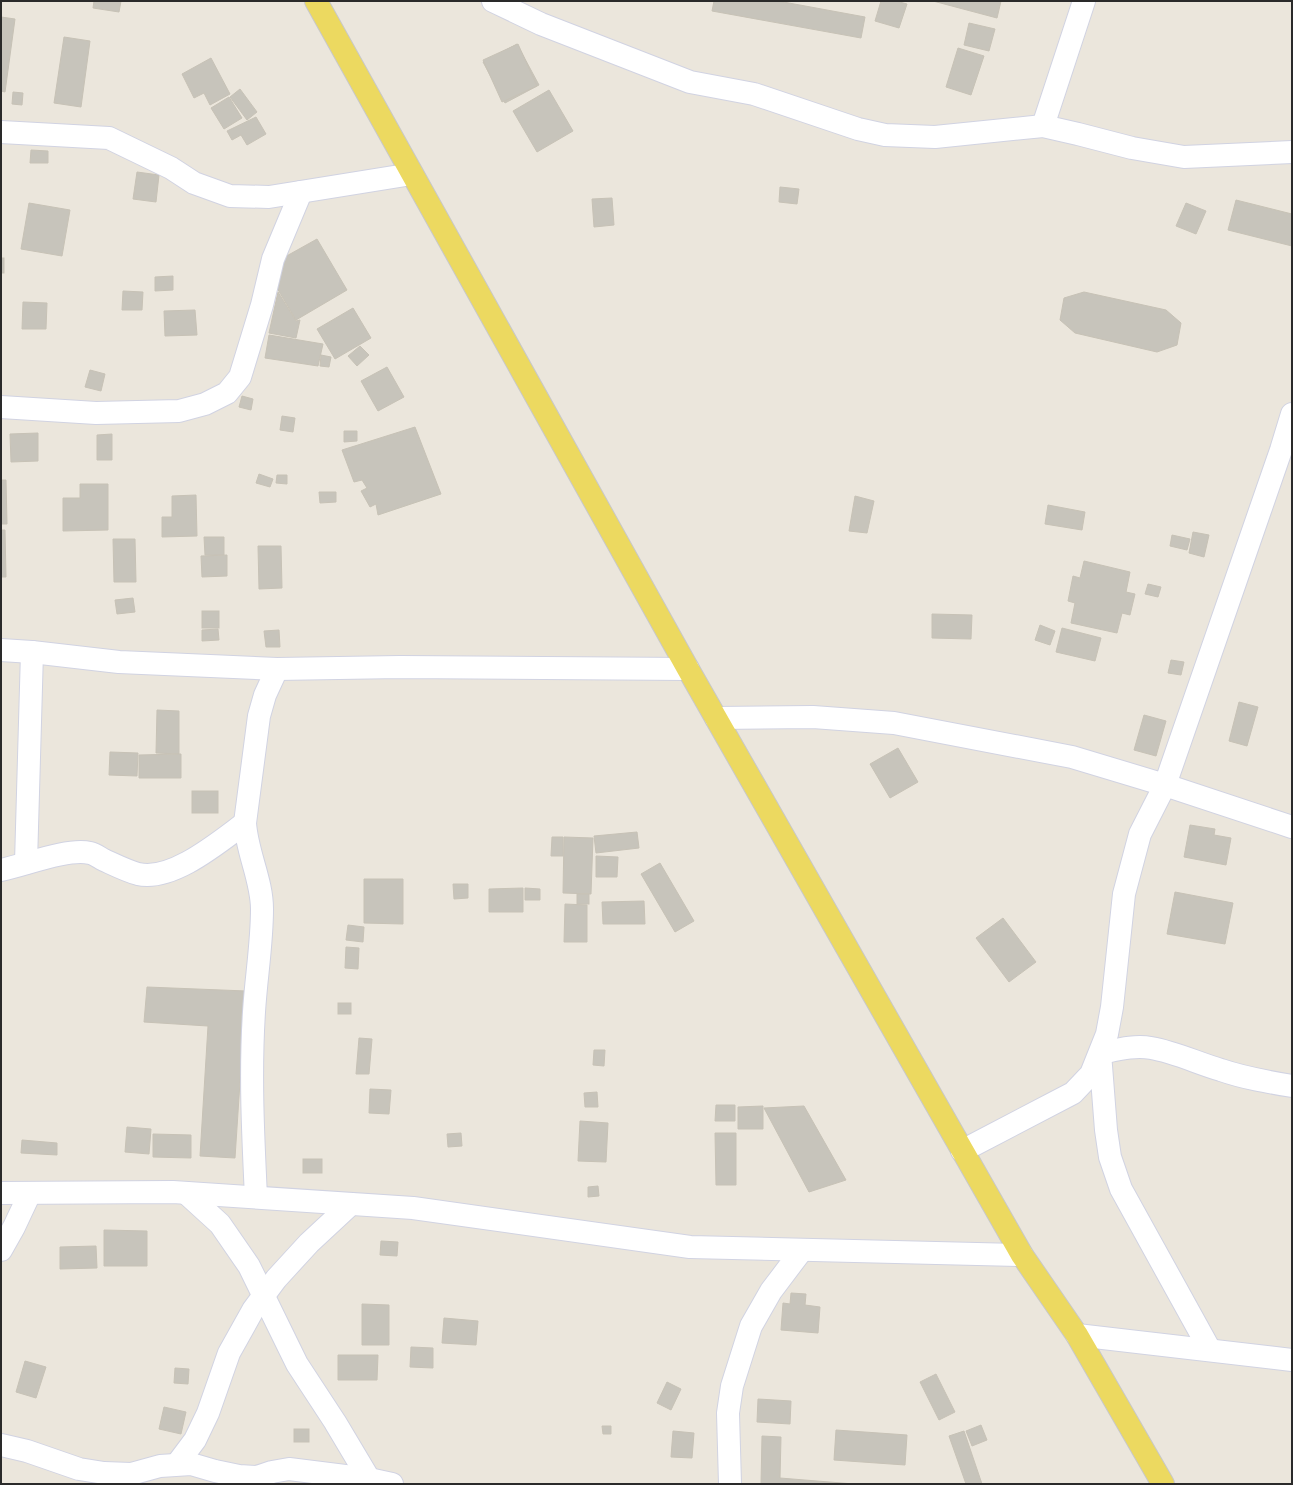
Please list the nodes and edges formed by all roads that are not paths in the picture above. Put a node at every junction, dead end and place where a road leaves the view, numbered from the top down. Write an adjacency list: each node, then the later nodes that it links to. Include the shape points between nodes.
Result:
1 (316, 1): 7 (main road)
2 (493, 1): 4 (street, via 541,24 690,82 754,94 885,136 935,137)
3 (1084, 1): 4 (street)
4 (1043, 126): 6 (street, via 1132,148 1184,157)
5 (1, 132): 8 (street, via 108,138 171,168 194,183 230,196 269,197)
6 (1292, 152)
7 (412, 174): 8 (street); 15 (main road)
8 (301, 192): 9 (street, via 273,260 240,377 228,392 205,404 178,411 96,413)
9 (1, 407)
10 (1292, 414): 11 (street)
11 (1287, 450): 17 (street)
12 (1, 650): 13 (street)
13 (32, 652): 14 (street, via 119,662); 20 (street)
14 (278, 669): 15 (street, via 400,667); 18 (street, via 265,695 259,716)
15 (688, 670): 16 (main road)
16 (716, 718): 17 (street, via 813,717 894,723 1072,757); 24 (main road)
17 (1165, 785): 19 (street); 22 (street, via 1140,834 1124,894 1112,1007)
18 (246, 823): 20 (street, via 199,856 167,872 152,875 138,874 90,853 74,853); 28 (street, via 246,834 260,890 262,909 254,1013 252,1083)
19 (1292, 827)
20 (26, 863): 21 (street)
21 (1, 870)
22 (1100, 1053): 23 (street, via 1130,1047 1150,1048 1264,1082); 24 (street, via 1091,1074 1073,1093); 35 (street, via 1110,1157 1121,1189)
23 (1292, 1086)
24 (962, 1151): 32 (main road)
25 (1, 1193): 26 (street)
26 (30, 1193): 27 (street); 30 (street)
27 (186, 1193): 28 (street); 33 (street, via 220,1224 249,1266)
28 (256, 1197): 29 (street)
29 (351, 1204): 31 (street, via 413,1208 690,1247); 33 (street, via 309,1243)
30 (1, 1250)
31 (802, 1250): 32 (street); 41 (street, via 771,1291 751,1326 732,1386 728,1413)
32 (1022, 1255): 34 (main road)
33 (264, 1296): 38 (street, via 229,1353 208,1413 195,1440); 39 (street, via 297,1364)
34 (1077, 1334): 35 (street); 42 (main road)
35 (1210, 1350): 36 (street)
36 (1292, 1360)
37 (1, 1445): 38 (street, via 79,1469 104,1473 131,1474)
38 (176, 1464): 39 (street, via 192,1464 239,1476 258,1476 289,1469)
39 (369, 1479): 40 (street)
40 (392, 1484)
41 (730, 1484)
42 (1163, 1484)

